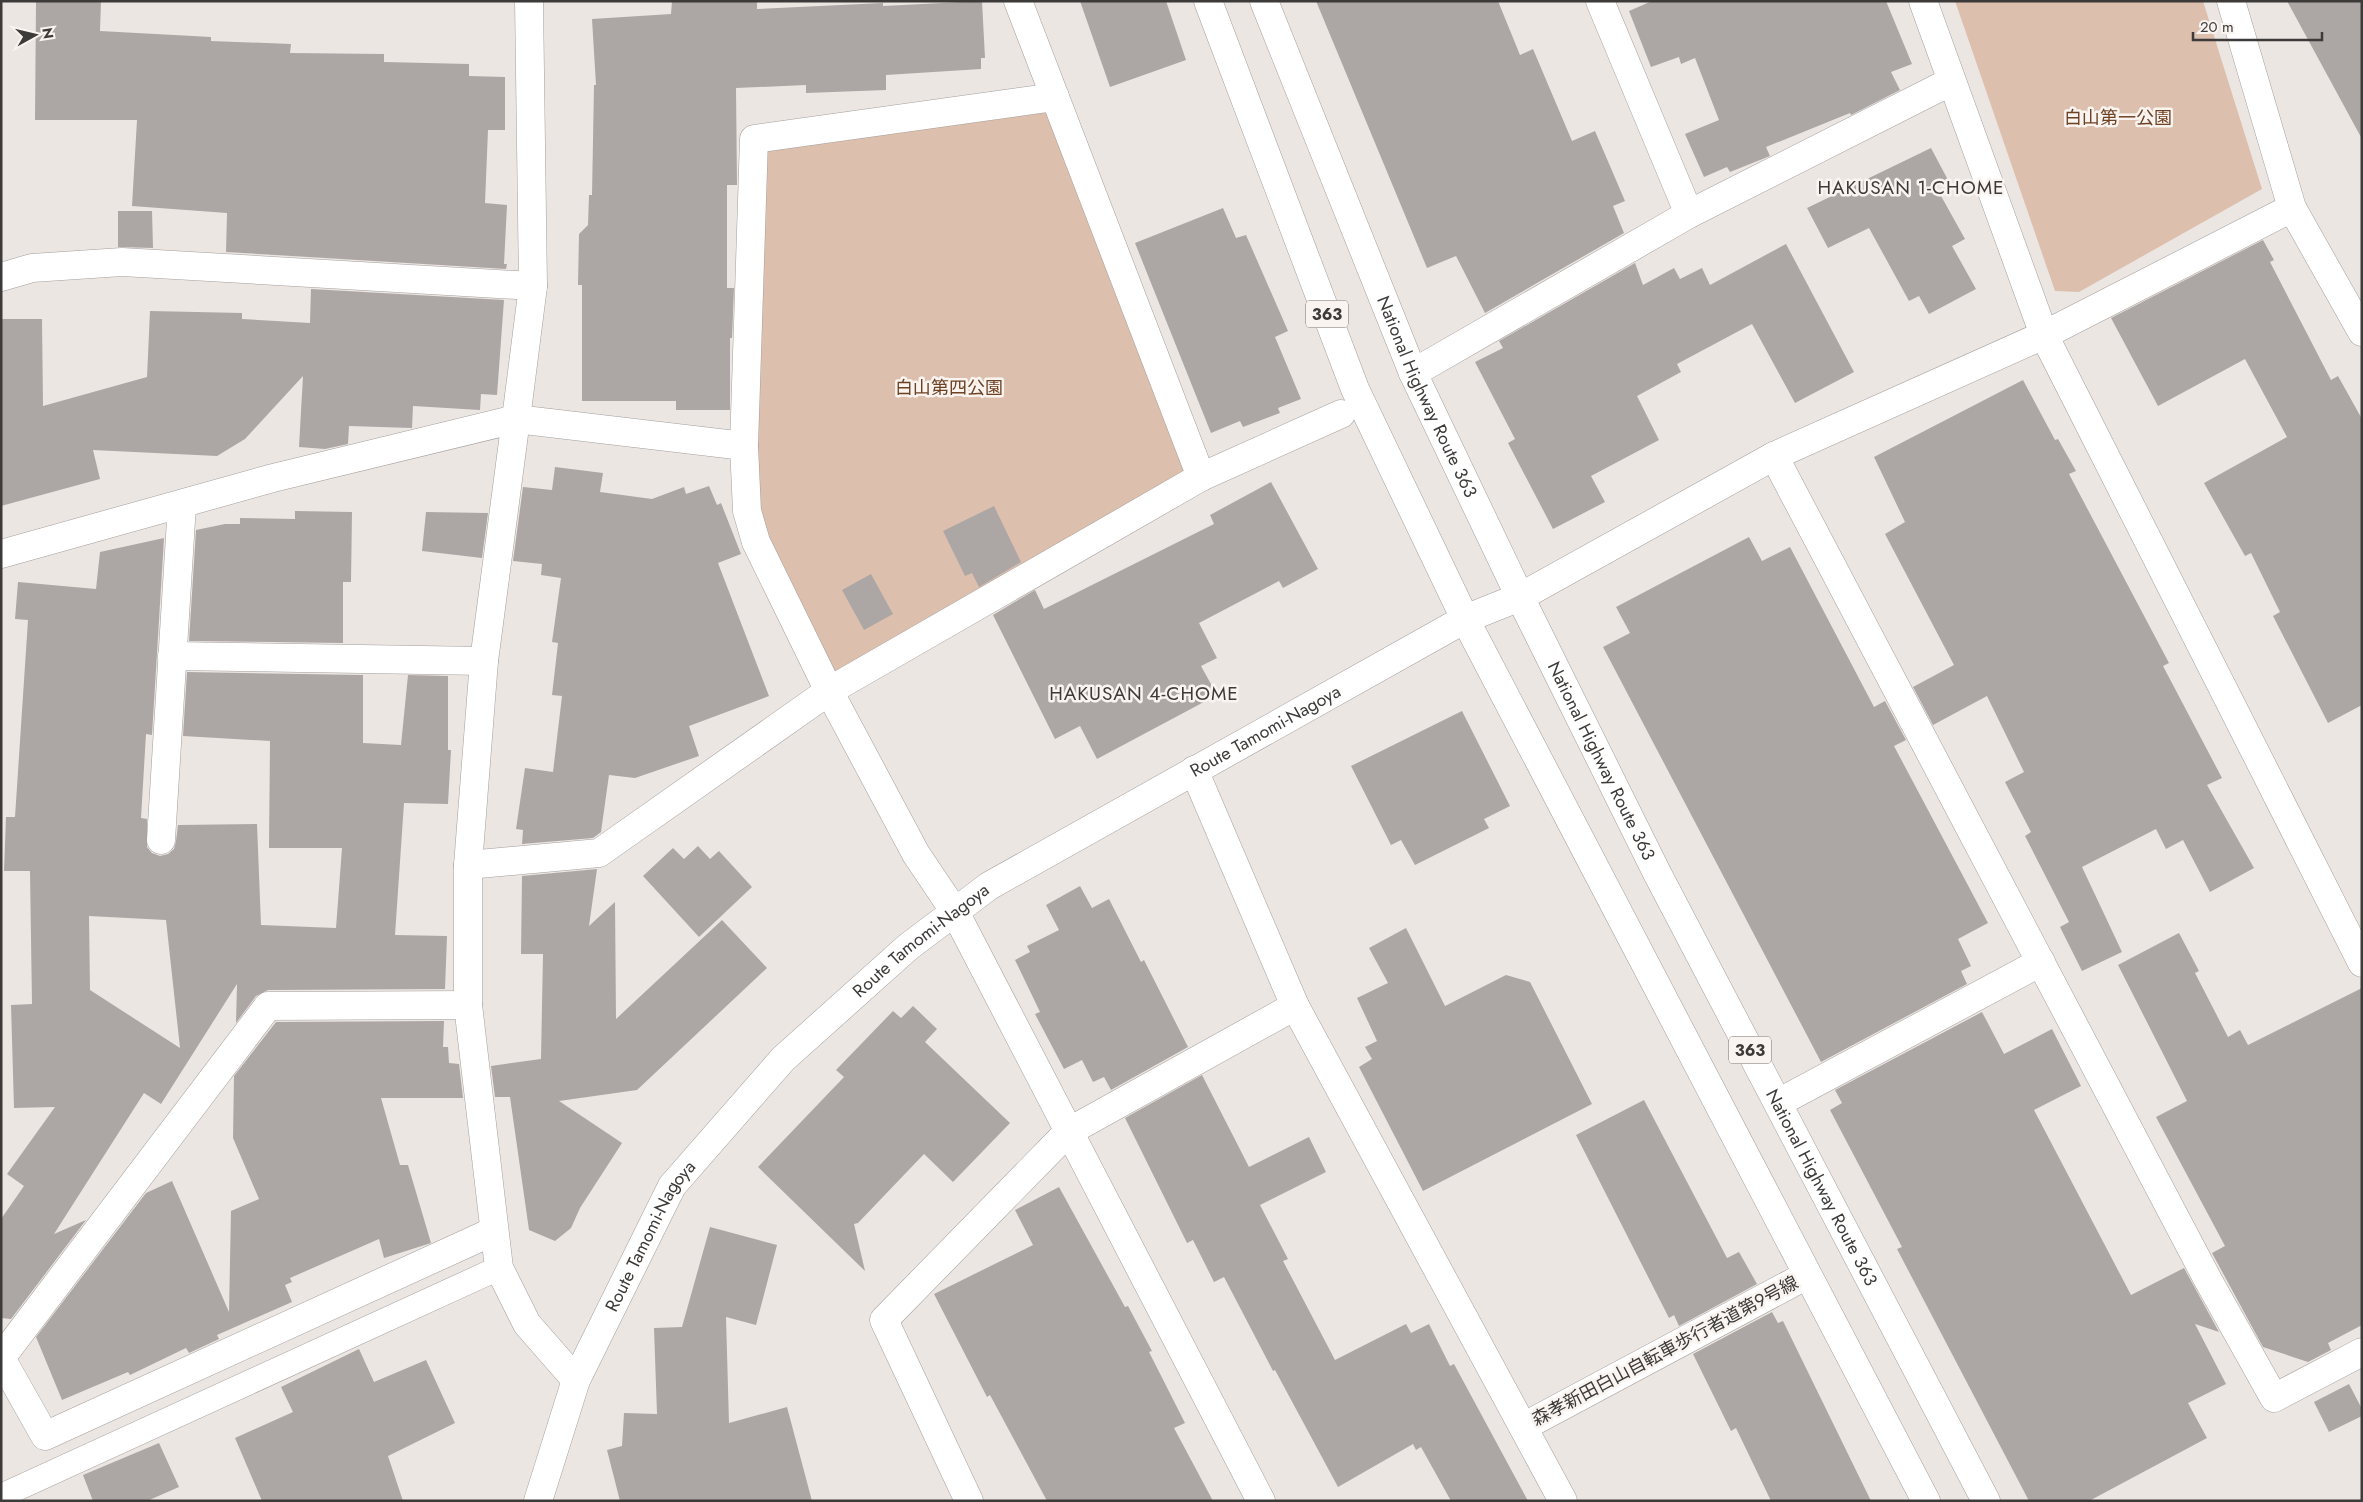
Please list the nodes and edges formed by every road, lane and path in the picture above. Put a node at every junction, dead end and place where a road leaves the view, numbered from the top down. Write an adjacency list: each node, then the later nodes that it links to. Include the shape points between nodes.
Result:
1 (529, 1): 13 (main road)
2 (1018, 1): 9 (main road)
3 (1208, 1): 25 (main road, 363, via 1355,389)
4 (1264, 1): 16 (main road, National Highway Route 363 / 363)
5 (1600, 1): 11 (main road)
6 (1923, 1): 8 (main road)
7 (2231, 1): 10 (main road)
8 (1950, 82): 11 (main road); 15 (main road)
9 (1055, 97): 19 (main road, via 754,139); 21 (main road)
10 (2292, 208): 14 (main road); 15 (main road, Route Tamomi-Nagoya)
11 (1688, 214): 16 (main road)
12 (1, 277): 13 (main road, via 32,268 122,262)
13 (533, 286): 18 (main road)
14 (2362, 332)
15 (2044, 335): 20 (main road, Route Tamomi-Nagoya); 34 (main road)
16 (1413, 373): 24 (main road, National Highway Route 363 / 363)
17 (1341, 414): 21 (main road)
18 (516, 419): 19 (main road); 22 (main road, via 273,478); 27 (main road)
19 (744, 446): 28 (main road, via 747,510 756,542)
20 (1774, 456): 24 (main road, Route Tamomi-Nagoya); 33 (main road)
21 (1201, 477): 28 (main road)
22 (182, 504): 23 (main road); 26 (main road)
23 (1, 554)
24 (1520, 597): 25 (main road, Route Tamomi-Nagoya); 37 (main road, National Highway Route 363 / 363, via 1657,872)
25 (1465, 619): 29 (main road, Route Tamomi-Nagoya); 41 (main road, 363)
26 (172, 656): 27 (main road); 30 (main road)
27 (484, 661): 31 (main road)
28 (829, 691): 31 (main road, via 599,853); 32 (main road, via 916,854)
29 (1194, 770): 32 (main road, Route Tamomi-Nagoya, via 989,886); 36 (main road)
30 (161, 840)
31 (468, 864): 35 (main road)
32 (955, 912): 38 (main road); 43 (main road, Route Tamomi-Nagoya, via 908,947 783,1059 672,1186)
33 (2041, 962): 37 (main road); 42 (main road, via 2208,1280 2274,1398)
34 (2362, 964)
35 (468, 1005): 39 (main road); 39 (main road, via 268,1006 1,1358 45,1436)
36 (1295, 1006): 38 (main road); 44 (main road)
37 (1778, 1103): 51 (main road, National Highway Route 363 / 363)
38 (1068, 1132): 47 (main road, via 884,1320); 48 (main road)
39 (494, 1231): 40 (main road)
40 (499, 1268): 43 (main road, via 527,1324); 45 (lane)
41 (1807, 1275): 44 (main road, 森孝新田白山自転車歩行者道第９号線); 50 (main road, 363)
42 (2362, 1352)
43 (576, 1380): 46 (main road, Route Tamomi-Nagoya)
44 (1523, 1427): 49 (main road)
45 (1, 1496)
46 (538, 1501)
47 (969, 1501)
48 (1261, 1501)
49 (1563, 1501)
50 (1926, 1501)
51 (1986, 1501)

